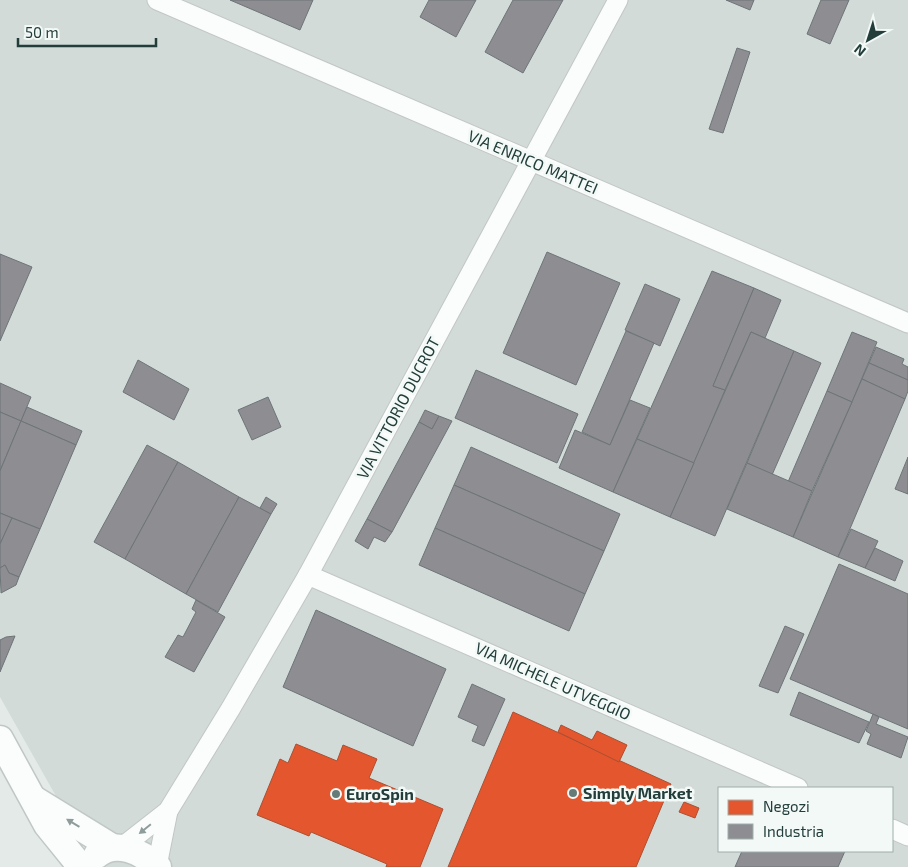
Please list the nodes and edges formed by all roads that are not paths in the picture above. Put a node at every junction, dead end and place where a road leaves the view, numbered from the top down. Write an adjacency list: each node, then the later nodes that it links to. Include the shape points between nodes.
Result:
1 (157, 0): 3 (street, VIA ENRICO MATTEI)
2 (618, 0): 3 (street, VIA VITTORIO DUCROT)
3 (531, 161): 4 (street, VIA ENRICO MATTEI); 5 (street, VIA VITTORIO DUCROT)
4 (908, 324)
5 (308, 575): 7 (street, VIA MICHELE UTVEGGIO); 9 (street, VIA VITTORIO DUCROT)
6 (0, 740): 8 (street)
7 (796, 787)
8 (34, 799): 12 (street, one-way to 8); 14 (street, via 47,825)
9 (168, 811): 12 (street, one-way to 12); 13 (street)
10 (893, 829): 11 (street)
11 (908, 836)
12 (117, 847): 13 (street, via 136,852); 15 (street, via 99,852)
13 (158, 866)
14 (81, 867)
15 (87, 867)

